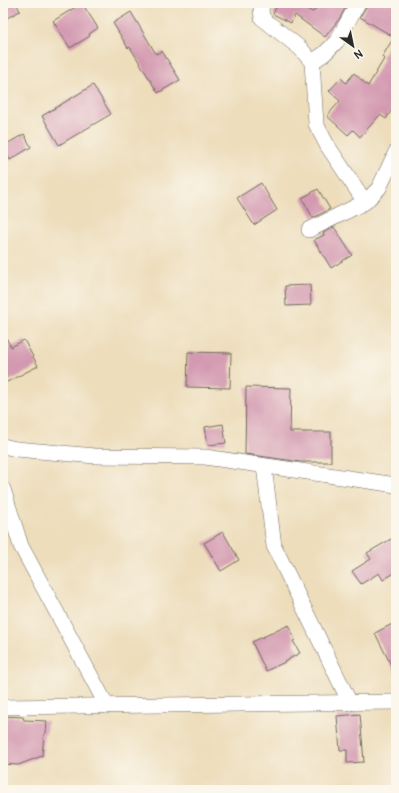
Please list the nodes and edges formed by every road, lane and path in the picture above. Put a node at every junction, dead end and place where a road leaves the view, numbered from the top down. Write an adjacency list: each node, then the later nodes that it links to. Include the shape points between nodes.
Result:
1 (262, 3): 3 (street, via 262,18 300,48)
2 (358, 3): 3 (street, via 337,41)
3 (312, 62): 5 (street, via 316,124 326,145)
4 (396, 152): 5 (street, via 379,188)
5 (365, 202): 6 (street)
6 (309, 230)
7 (3, 446): 8 (street, via 95,456 205,457)
8 (264, 466): 9 (street); 12 (street, via 274,546)
9 (396, 485)
10 (3, 489): 13 (street, via 21,546)
11 (396, 702): 12 (street)
12 (350, 703): 13 (street)
13 (106, 706): 14 (street)
14 (3, 707)

